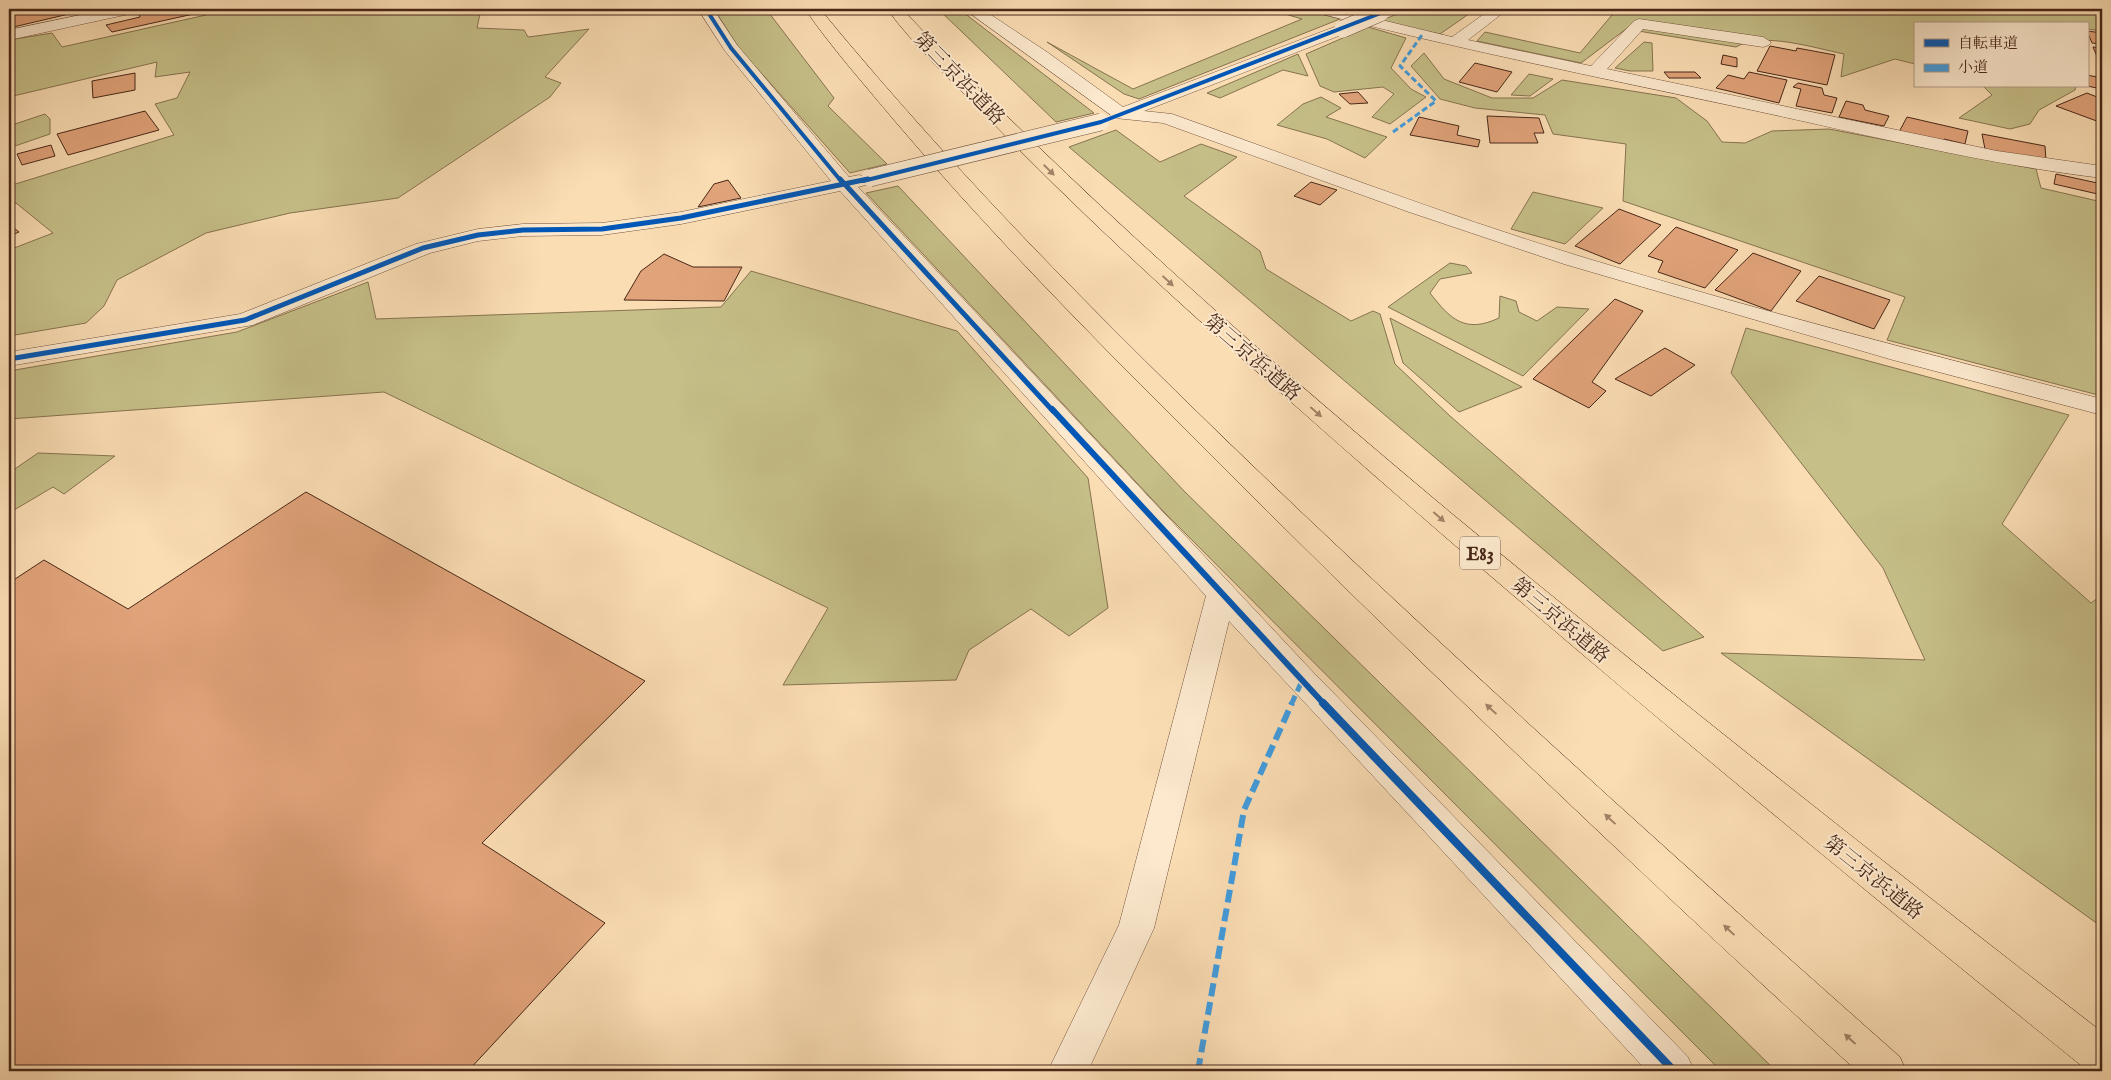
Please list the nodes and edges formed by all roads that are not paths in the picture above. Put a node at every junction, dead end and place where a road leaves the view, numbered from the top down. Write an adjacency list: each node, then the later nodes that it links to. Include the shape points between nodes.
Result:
1 (129, 9): 9 (street)
2 (706, 9): 15 (street, via 731,48)
3 (812, 9): 22 (highway, one-way to 3, via 1388,614 1141,372 997,225 868,81)
4 (894, 9): 19 (highway, 第三京浜道路 / E83, one-way to 19, via 943,63 1079,199 1226,334 1537,600 1839,849)
5 (972, 9): 13 (street)
6 (1319, 9): 10 (street)
7 (1501, 9): 10 (street)
8 (1385, 11): 13 (street, bridge)
9 (9, 35)
10 (1455, 42): 12 (street)
11 (1763, 42): 12 (street, via 1639,24)
12 (1595, 72): 14 (street, via 1997,158)
13 (1121, 114): 15 (street, bridge, via 1101,122); 17 (street, via 1166,118 1416,208 1589,265 1892,352)
14 (2102, 172)
15 (858, 182): 16 (street, via 681,218 602,229 524,230 478,235 423,248 321,292 245,320); 18 (street)
16 (9, 359)
17 (2102, 407)
18 (1221, 593): 20 (street, via 1136,928); 21 (street)
19 (2102, 1057)
20 (1068, 1071)
21 (1674, 1071)
22 (1886, 1071)

